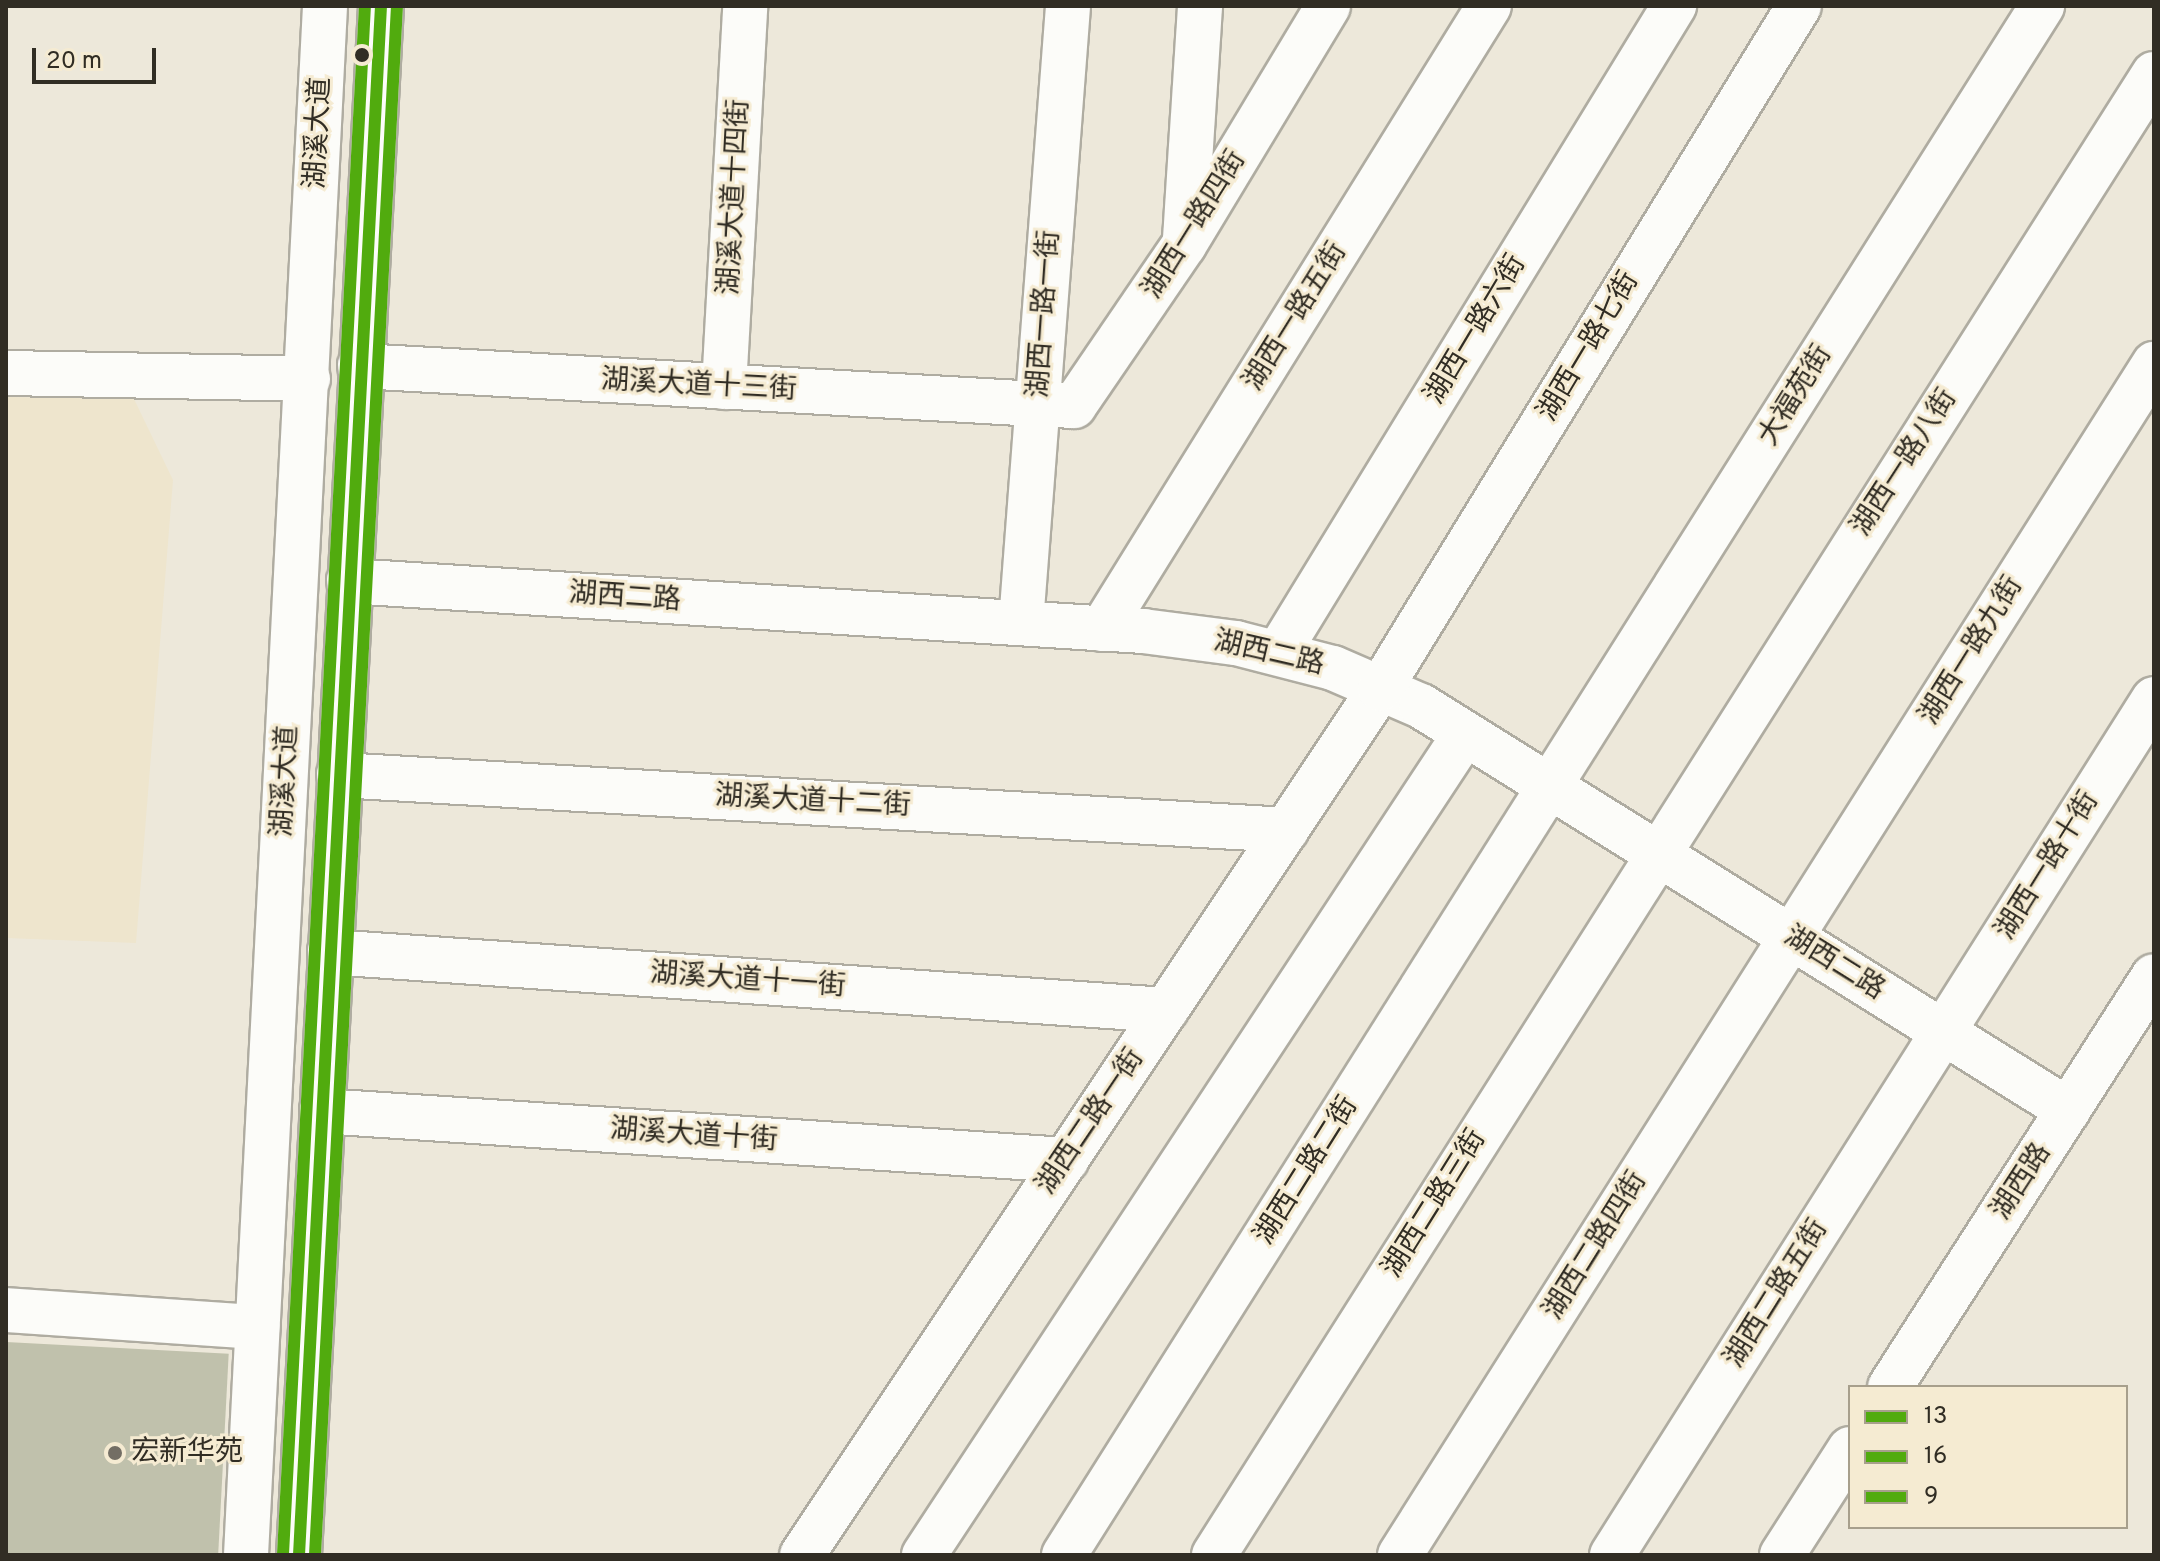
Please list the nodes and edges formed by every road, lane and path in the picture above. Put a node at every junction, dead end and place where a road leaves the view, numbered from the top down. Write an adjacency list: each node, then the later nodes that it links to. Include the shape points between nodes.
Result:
1 (325, 6): 16 (street, 湖溪大道)
2 (381, 6): 14 (street, 湖溪大道)
3 (745, 6): 17 (street, 湖溪大道十四街)
4 (1068, 6): 18 (street, 湖西一路一街)
5 (1200, 6): 12 (street)
6 (1328, 6): 12 (street, 湖西一路四街)
7 (1489, 6): 21 (street, 湖西一路五街)
8 (1674, 6): 22 (street, 湖西一路六街)
9 (1799, 6): 23 (street, 湖西一路七街)
10 (2042, 6): 27 (street, 大福苑街)
11 (2154, 74): 29 (street, 湖西一路八街)
12 (1184, 245): 18 (street, 湖西一路四街, via 1083,400)
13 (2154, 364): 30 (street, 湖西一路九街)
14 (360, 366): 17 (street, 湖溪大道十三街); 19 (street, 湖溪大道)
15 (6, 373): 16 (street)
16 (308, 379): 39 (street, 湖溪大道)
17 (724, 387): 18 (street, 湖溪大道十三街)
18 (1038, 406): 20 (street, 湖西一路一街)
19 (349, 581): 20 (street, 湖西二路); 26 (street, 湖溪大道)
20 (1021, 623): 21 (street, 湖西二路)
21 (1102, 629): 22 (street, 湖西二路)
22 (1278, 653): 23 (street, 湖西二路)
23 (1380, 689): 25 (street, 湖西二路); 28 (street, 湖西二路一街)
24 (2154, 699): 34 (street, 湖西一路十街)
25 (1465, 734): 27 (street, 湖西二路); 45 (street)
26 (339, 775): 28 (street, 湖溪大道十二街); 31 (street, 湖溪大道)
27 (1549, 786): 29 (street, 湖西二路); 46 (street, 湖西二路二街)
28 (1286, 830): 33 (street, 湖西二路一街)
29 (1656, 853): 30 (street, 湖西二路); 47 (street, 湖西二路三街)
30 (1791, 937): 34 (street, 湖西二路); 48 (street, 湖西二路四街)
31 (330, 952): 33 (street, 湖溪大道十一街); 36 (street, 湖溪大道)
32 (2154, 976): 35 (street, 湖西路)
33 (1166, 1010): 37 (street, 湖西二路一街)
34 (1943, 1032): 35 (street, 湖西二路); 49 (street, 湖西二路五街)
35 (2068, 1110): 40 (street, 湖西路)
36 (322, 1111): 37 (street, 湖溪大道十街); 43 (street, 湖溪大道)
37 (1066, 1160): 44 (street, 湖西二路一街)
38 (6, 1310): 39 (street)
39 (257, 1327): 42 (street, 湖溪大道)
40 (1891, 1385)
41 (1848, 1452): 50 (street)
42 (246, 1555)
43 (299, 1555)
44 (802, 1555)
45 (924, 1555)
46 (1064, 1555)
47 (1214, 1555)
48 (1400, 1555)
49 (1612, 1555)
50 (1782, 1555)

